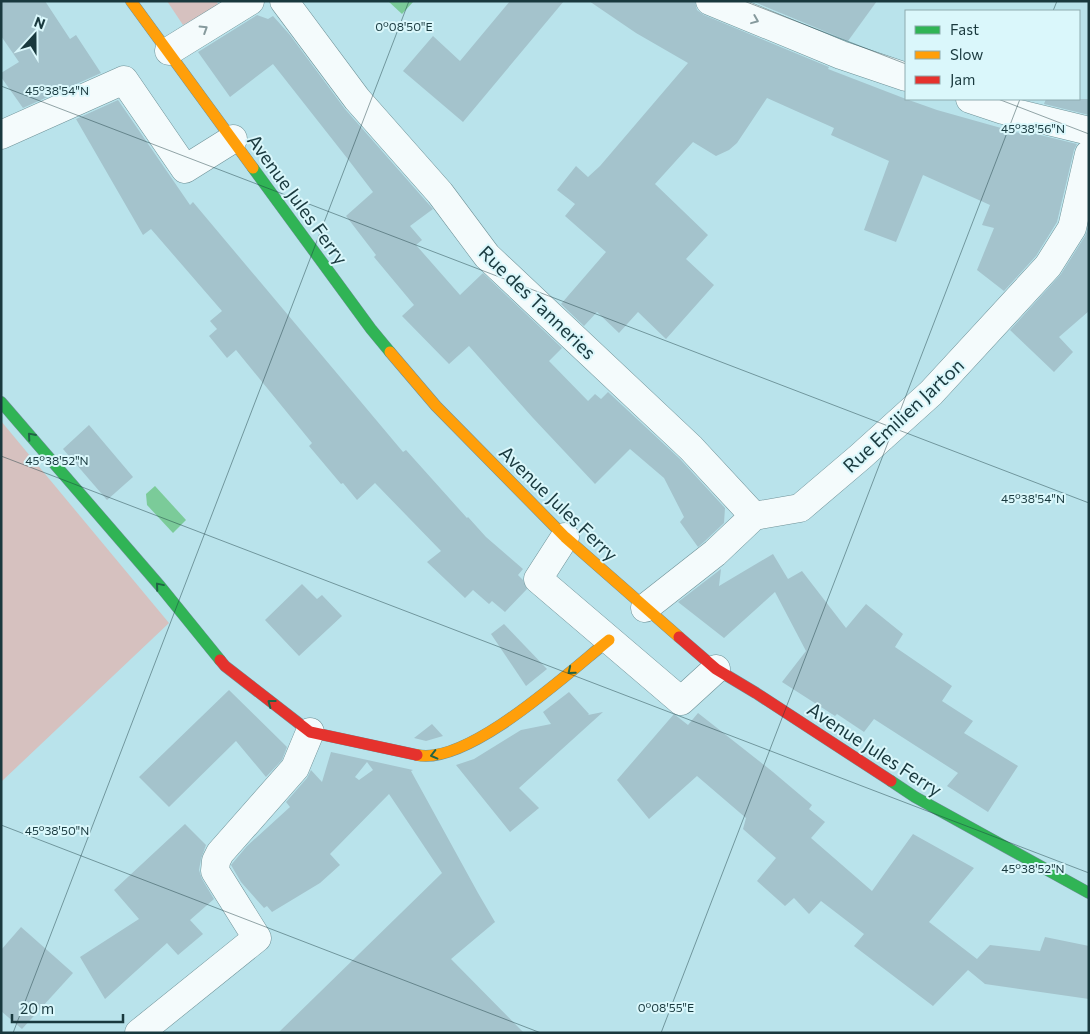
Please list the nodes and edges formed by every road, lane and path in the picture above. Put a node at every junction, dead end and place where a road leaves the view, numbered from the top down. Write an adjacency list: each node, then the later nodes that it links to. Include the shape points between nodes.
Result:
1 (131, 1): 5 (street, Avenue Jules Ferry)
2 (284, 1): 13 (street, Rue des Tanneries, via 357,99 440,194 487,256 691,448)
3 (710, 1): 6 (street, one-way to 6, via 841,55)
4 (240, 3): 5 (street, one-way to 4)
5 (169, 51): 10 (street, Avenue Jules Ferry)
6 (905, 77)
7 (973, 100): 8 (street)
8 (1089, 132)
9 (1, 135): 10 (street, via 124,80 185,170)
10 (233, 139): 14 (street, Avenue Jules Ferry, via 371,329 436,406)
11 (1089, 154): 13 (street, Rue Emilien Jarton, via 1072,228 1048,266 991,329 931,392 800,508)
12 (1, 402): 18 (street, one-way to 12, via 225,666)
13 (754, 516): 15 (street, via 715,553)
14 (564, 537): 15 (street, Avenue Jules Ferry); 16 (street, via 538,579)
15 (645, 608): 17 (street, Avenue Jules Ferry)
16 (609, 640): 17 (street, via 681,701); 18 (street, one-way to 18, via 510,719 466,746 427,757)
17 (716, 668): 19 (street, Avenue Jules Ferry, via 915,797)
18 (310, 732): 20 (street, via 296,768 216,861 215,871 257,938)
19 (1089, 893)
20 (139, 1033)

